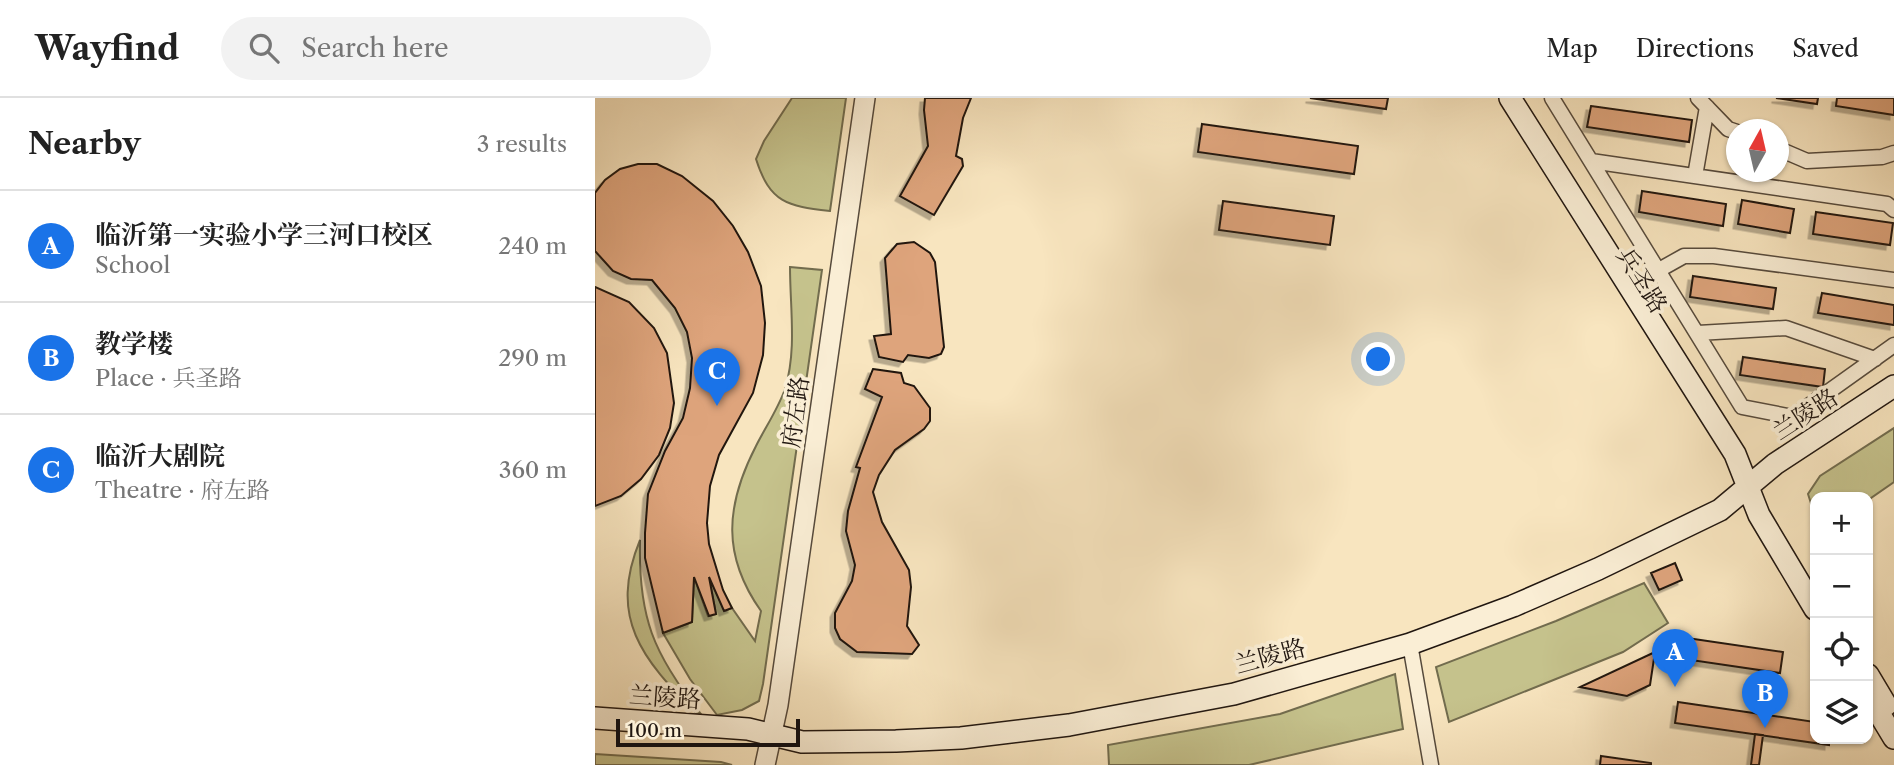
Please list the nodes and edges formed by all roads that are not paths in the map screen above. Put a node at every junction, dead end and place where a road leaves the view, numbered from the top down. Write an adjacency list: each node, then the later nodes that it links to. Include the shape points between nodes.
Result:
1 (859, 98): 29 (street, 府左路, via 772,705)
2 (865, 98): 29 (street, 府左路)
3 (1498, 98): 20 (main road, 兵圣路, via 1723,461)
4 (1510, 98): 20 (main road, 兵圣路, via 1735,454)
5 (1555, 99): 10 (street)
6 (1703, 102): 7 (street); 11 (street)
7 (1726, 127)
8 (1789, 153): 9 (street, via 1807,161)
9 (1894, 153)
10 (1591, 161): 11 (street); 13 (street)
11 (1695, 176): 12 (street, via 1887,204)
12 (1894, 210)
13 (1659, 270): 14 (street, via 1684,256 1714,256); 15 (street)
14 (1894, 280)
15 (1698, 333): 17 (street, via 1786,328); 17 (street, via 1742,407 1794,417)
16 (1894, 345): 17 (street)
17 (1875, 359)
18 (1894, 386): 20 (main road, 兰陵路)
19 (1894, 400): 20 (main road, 兰陵路, via 1798,465)
20 (1746, 487): 21 (main road, 兵圣路, via 1768,510); 22 (main road, 兵圣路); 23 (main road, 兰陵路, via 1720,510 1610,563); 29 (main road, 兰陵路, via 1712,498 1509,595 1400,635 1242,679 1142,701 1010,720)
21 (1810, 581)
22 (1810, 601)
23 (1410, 644): 29 (main road, 兰陵路, via 1234,694 1069,725 896,741 801,741); 33 (street)
24 (1872, 681): 27 (main road)
25 (1873, 703): 30 (main road)
26 (595, 718): 29 (main road, 兰陵路)
27 (1894, 718)
28 (595, 730): 29 (main road, 兰陵路, via 746,741)
29 (773, 733): 31 (street, 府左路); 32 (street, 府左路)
30 (1894, 738)
31 (765, 765)
32 (771, 765)
33 (1431, 765)

